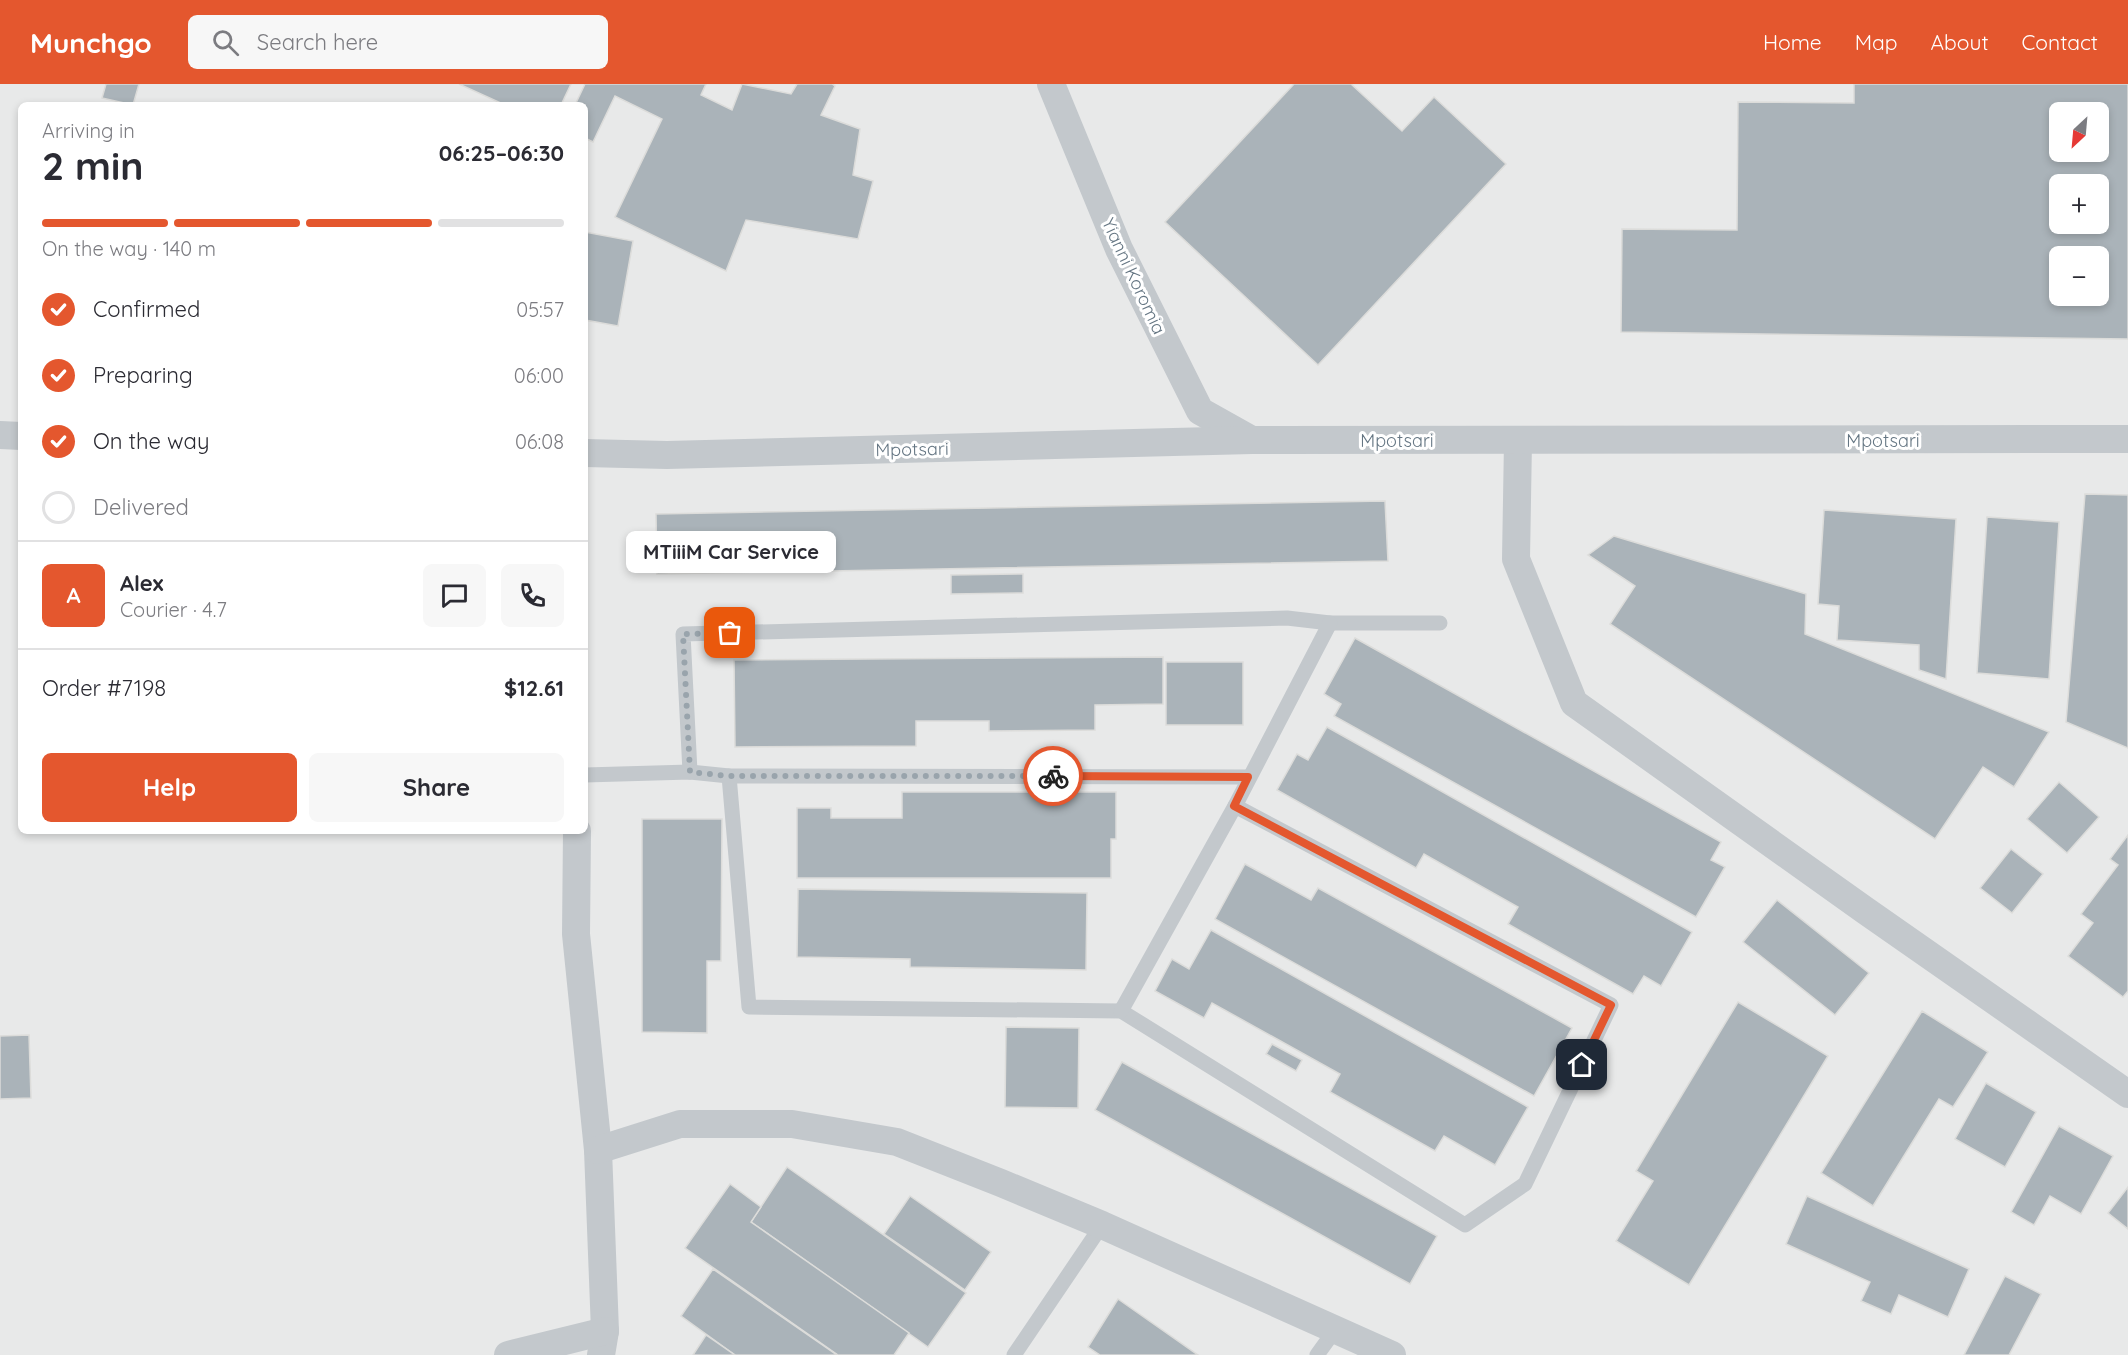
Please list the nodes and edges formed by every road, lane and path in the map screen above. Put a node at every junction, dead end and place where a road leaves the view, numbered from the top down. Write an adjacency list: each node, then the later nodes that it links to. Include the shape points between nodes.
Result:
1 (1051, 84): 5 (street, Yianni Koromia, via 1119,249 1200,411)
2 (0, 435): 3 (street)
3 (18, 436)
4 (2128, 439): 6 (street, Mpotsari)
5 (1252, 440): 6 (street, Mpotsari); 7 (street, Mpotsari, via 667,455)
6 (1518, 441): 17 (street, via 1516,560 1574,703)
7 (588, 453)
8 (1330, 623): 9 (lane); 10 (lane, via 1287,618 683,634); 13 (lane)
9 (1440, 623)
10 (690, 772): 11 (lane); 12 (lane)
11 (588, 776)
12 (729, 776): 13 (lane); 16 (lane, via 749,1007)
13 (1248, 777): 14 (lane)
14 (1234, 806): 16 (lane); 16 (lane, via 1611,1005 1525,1184 1465,1225)
15 (577, 834): 18 (street, via 576,934)
16 (1121, 1011)
17 (2128, 1094)
18 (598, 1150): 19 (street, via 680,1124 792,1125 897,1142); 21 (street)
19 (1102, 1226): 20 (street); 23 (lane)
20 (1335, 1330): 24 (lane); 25 (street)
21 (603, 1343): 22 (street)
22 (508, 1355)
23 (1014, 1355)
24 (1317, 1355)
25 (1392, 1355)

